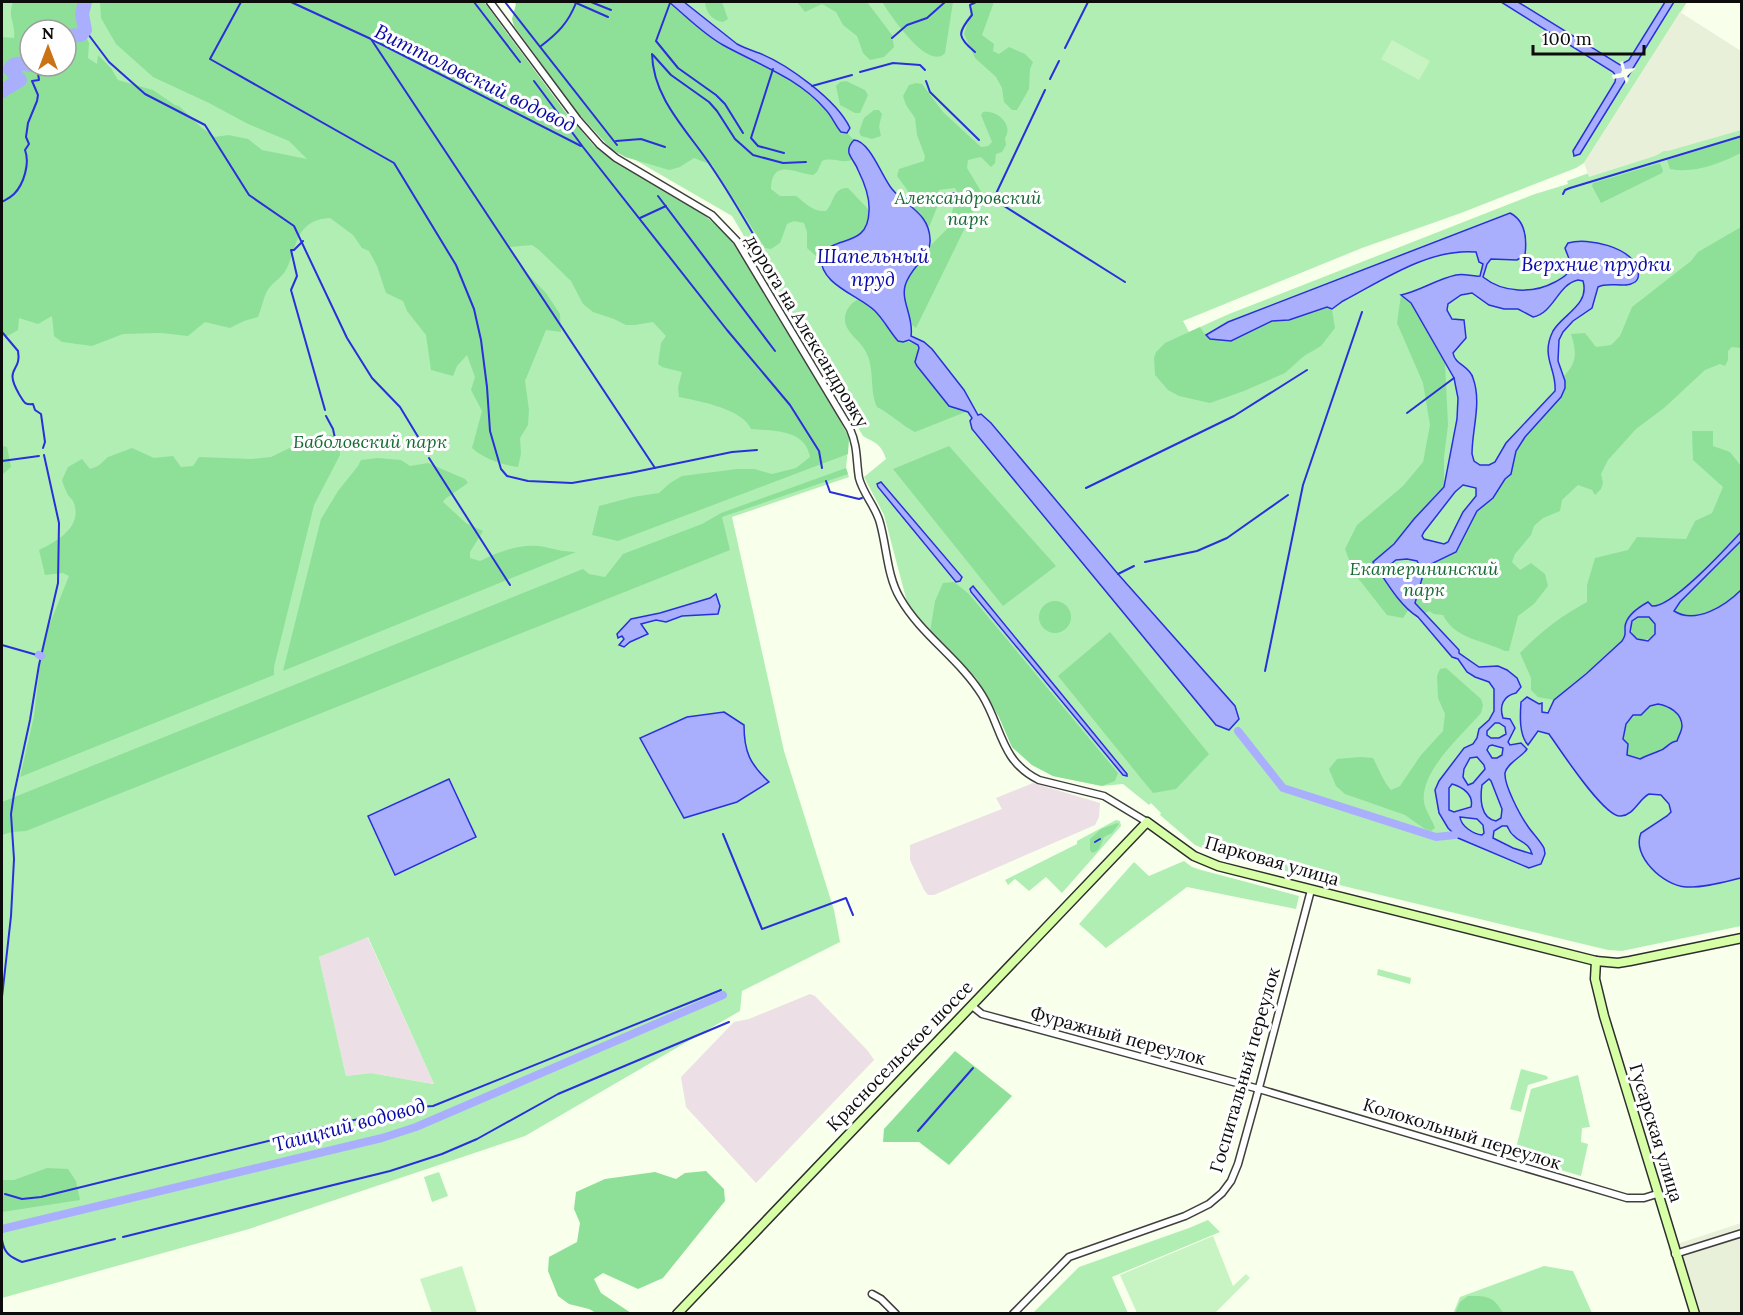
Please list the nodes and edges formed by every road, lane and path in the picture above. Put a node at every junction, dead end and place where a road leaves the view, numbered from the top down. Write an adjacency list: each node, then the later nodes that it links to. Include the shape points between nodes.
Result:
1 (490, 2): 2 (street, дорога на Александровку, via 600,145 712,215 737,241 850,429)
2 (858, 460): 3 (street, Парковая улица, via 861,484 880,524 899,598 974,683 1013,760 1039,780 1104,796)
3 (1147, 822): 4 (main road, Парковая улица, via 1204,862); 7 (main road, Красносельское шоссе)
4 (1311, 890): 6 (main road, Парковая улица); 8 (street, Госпитальный переулок)
5 (1742, 938): 6 (main road, Парковая улица, via 1618,963)
6 (1596, 961): 9 (main road, Гусарская улица, via 1596,988)
7 (972, 1006): 8 (street, Фуражный переулок, via 982,1014); 13 (main road, Красносельское шоссе)
8 (1259, 1089): 9 (street, Колокольный переулок, via 1627,1198); 15 (street, Госпитальный переулок, via 1238,1164 1222,1193 1185,1216 1069,1257)
9 (1657, 1194): 11 (main road, Гусарская улица)
10 (1742, 1233): 11 (street)
11 (1675, 1254): 16 (main road, Гусарская улица)
12 (872, 1294): 14 (street)
13 (677, 1314)
14 (896, 1314)
15 (1013, 1314)
16 (1695, 1314)

